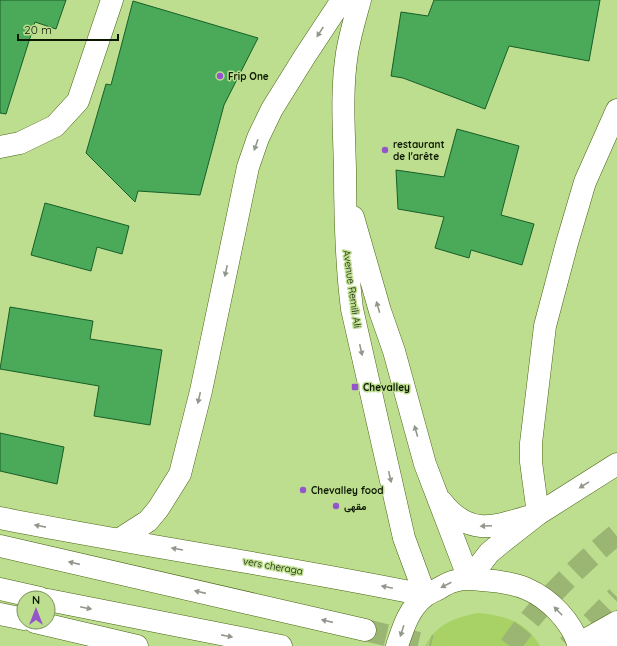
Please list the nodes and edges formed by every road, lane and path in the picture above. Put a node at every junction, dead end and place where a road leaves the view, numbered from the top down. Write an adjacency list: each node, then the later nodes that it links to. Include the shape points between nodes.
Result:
1 (112, 0): 5 (main road, via 78,101 55,126 20,144)
2 (342, 0): 11 (main road, one-way to 11, via 272,109 248,167 201,391 180,474 162,504 148,521)
3 (360, 0): 6 (main road, Avenue Remili Ali, via 347,53 344,78)
4 (617, 110): 9 (main road, via 585,182 545,326 531,443)
5 (0, 147)
6 (344, 187): 8 (main road, one-way to 6); 16 (main road, Avenue Remili Ali, one-way to 16, via 346,253 352,309 404,538)
7 (617, 464): 9 (main road, one-way to 9)
8 (436, 495): 9 (main road, one-way to 8, via 506,524 474,526 449,512); 13 (main road)
9 (538, 514): 13 (main road, via 490,553)
10 (0, 518): 11 (main road, vers cheraga, one-way to 10)
11 (120, 539): 16 (main road, vers cheraga, one-way to 11)
12 (0, 546): 22 (main road, one-way to 12)
13 (469, 579): 16 (main road, one-way to 16, via 455,580); 23 (main road, one-way to 13, via 562,615 533,592 493,580)
14 (0, 589): 15 (main road)
15 (16, 593)
16 (425, 595): 27 (main road, one-way to 27, via 405,622)
17 (56, 602): 26 (main road, one-way to 26)
18 (0, 614): 19 (main road)
19 (16, 617)
20 (617, 622): 23 (main road)
21 (56, 627): 25 (main road)
22 (365, 630)
23 (578, 645): 24 (main road, via 595,642)
24 (617, 645)
25 (137, 646)
26 (281, 646)
27 (397, 646)

